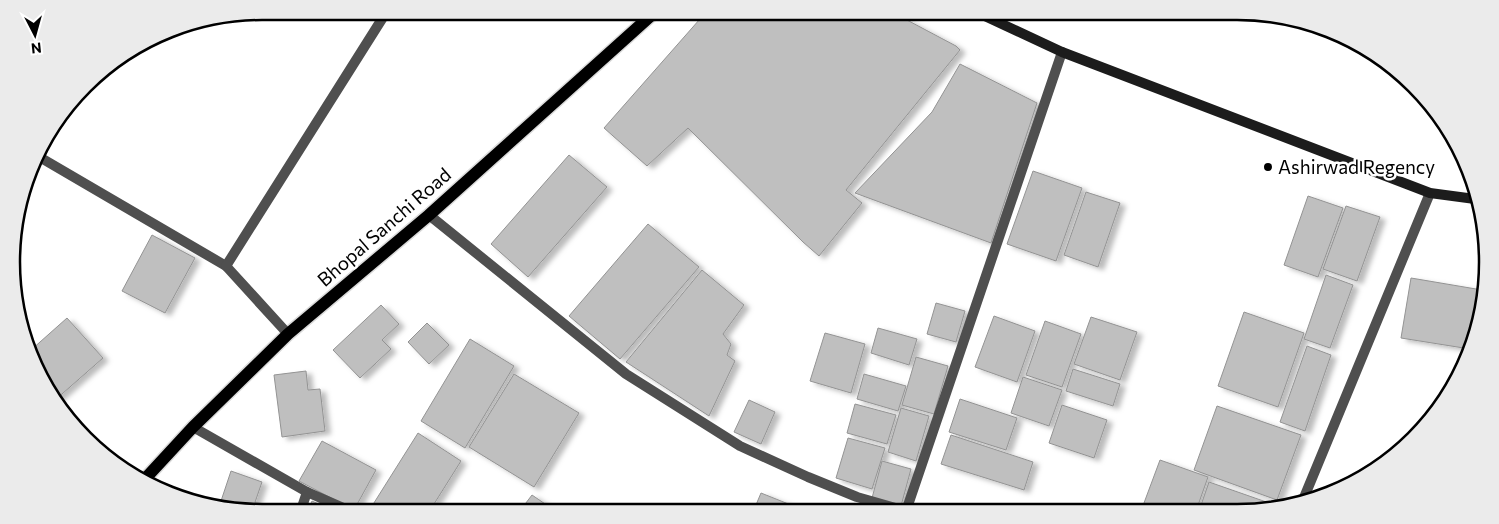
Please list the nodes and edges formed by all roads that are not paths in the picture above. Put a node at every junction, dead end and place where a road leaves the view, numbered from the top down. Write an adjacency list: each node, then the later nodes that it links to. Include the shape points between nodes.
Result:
1 (381, 20): 9 (street)
2 (646, 20): 8 (main road, Bhopal Sanchi Road)
3 (993, 20): 4 (main road)
4 (1062, 52): 6 (main road); 18 (street)
5 (43, 159): 9 (street)
6 (1430, 193): 7 (main road); 14 (street)
7 (1471, 198)
8 (429, 215): 10 (main road, Bhopal Sanchi Road); 17 (street, via 626,374 740,446 856,497)
9 (226, 266): 10 (street)
10 (288, 334): 11 (main road, Bhopal Sanchi Road)
11 (193, 427): 12 (main road, Bhopal Sanchi Road); 13 (street)
12 (148, 476)
13 (307, 492): 15 (street); 16 (street)
14 (1307, 494)
15 (303, 504)
16 (336, 504)
17 (881, 504)
18 (908, 504)

